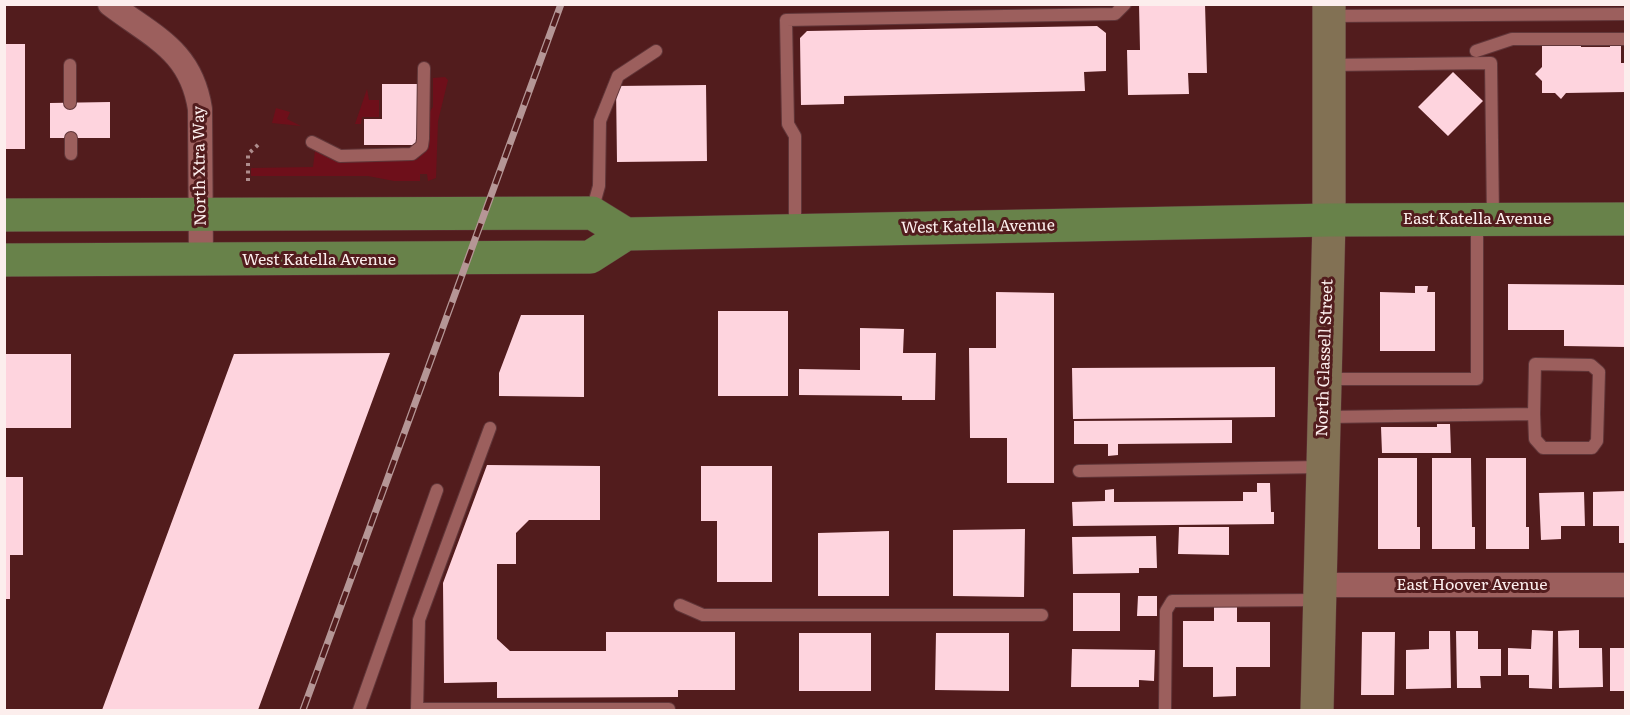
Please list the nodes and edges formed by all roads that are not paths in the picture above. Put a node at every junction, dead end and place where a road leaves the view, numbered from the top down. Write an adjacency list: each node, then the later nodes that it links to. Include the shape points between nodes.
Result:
1 (110, 4): 17 (street, North Xtra Way, via 174,52 186,65 197,88)
2 (1125, 4): 22 (lane, via 1115,14 786,20 788,124 795,136)
3 (1329, 10): 4 (lane); 10 (main road, North Glassell Street)
4 (1406, 10): 5 (lane)
5 (1626, 14)
6 (1626, 39): 8 (lane, via 1512,39)
7 (656, 51): 16 (lane, via 618,76 600,121 598,186)
8 (1476, 51)
9 (70, 65): 12 (lane)
10 (1330, 65): 19 (lane, via 1491,63); 21 (main road, North Glassell Street)
11 (424, 68): 14 (lane, via 423,139 422,146 412,154 340,156)
12 (70, 103)
13 (71, 138): 15 (lane)
14 (312, 142)
15 (71, 154)
16 (592, 213): 17 (main road); 23 (main road)
17 (201, 214): 18 (main road); 25 (street, North Xtra Way)
18 (4, 215)
19 (1485, 219): 20 (main road, East Katella Avenue); 21 (main road, East Katella Avenue); 26 (lane, via 1477,379)
20 (1626, 219)
21 (1329, 220): 22 (main road, West Katella Avenue); 26 (main road, North Glassell Street)
22 (795, 231): 23 (main road, West Katella Avenue)
23 (626, 234): 25 (main road, West Katella Avenue, via 590,257)
24 (4, 260): 25 (main road, West Katella Avenue)
25 (201, 260)
26 (1324, 379): 28 (main road, North Glassell Street)
27 (1534, 414): 27 (lane, via 1535,364 1591,365 1599,372 1597,441 1592,448 1543,448 1535,439); 28 (lane)
28 (1323, 417): 30 (main road, North Glassell Street)
29 (490, 428): 37 (lane, via 419,620 417,709)
30 (1322, 467): 31 (lane); 34 (main road, North Glassell Street)
31 (1079, 471)
32 (437, 490): 38 (lane)
33 (1626, 585): 34 (street, East Hoover Avenue)
34 (1319, 593): 39 (lane, via 1172,600 1166,611); 40 (main road, North Glassell Street)
35 (680, 605): 36 (lane, via 703,615)
36 (1042, 615)
37 (669, 710)
38 (359, 711)
39 (1165, 711)
40 (1317, 711)

